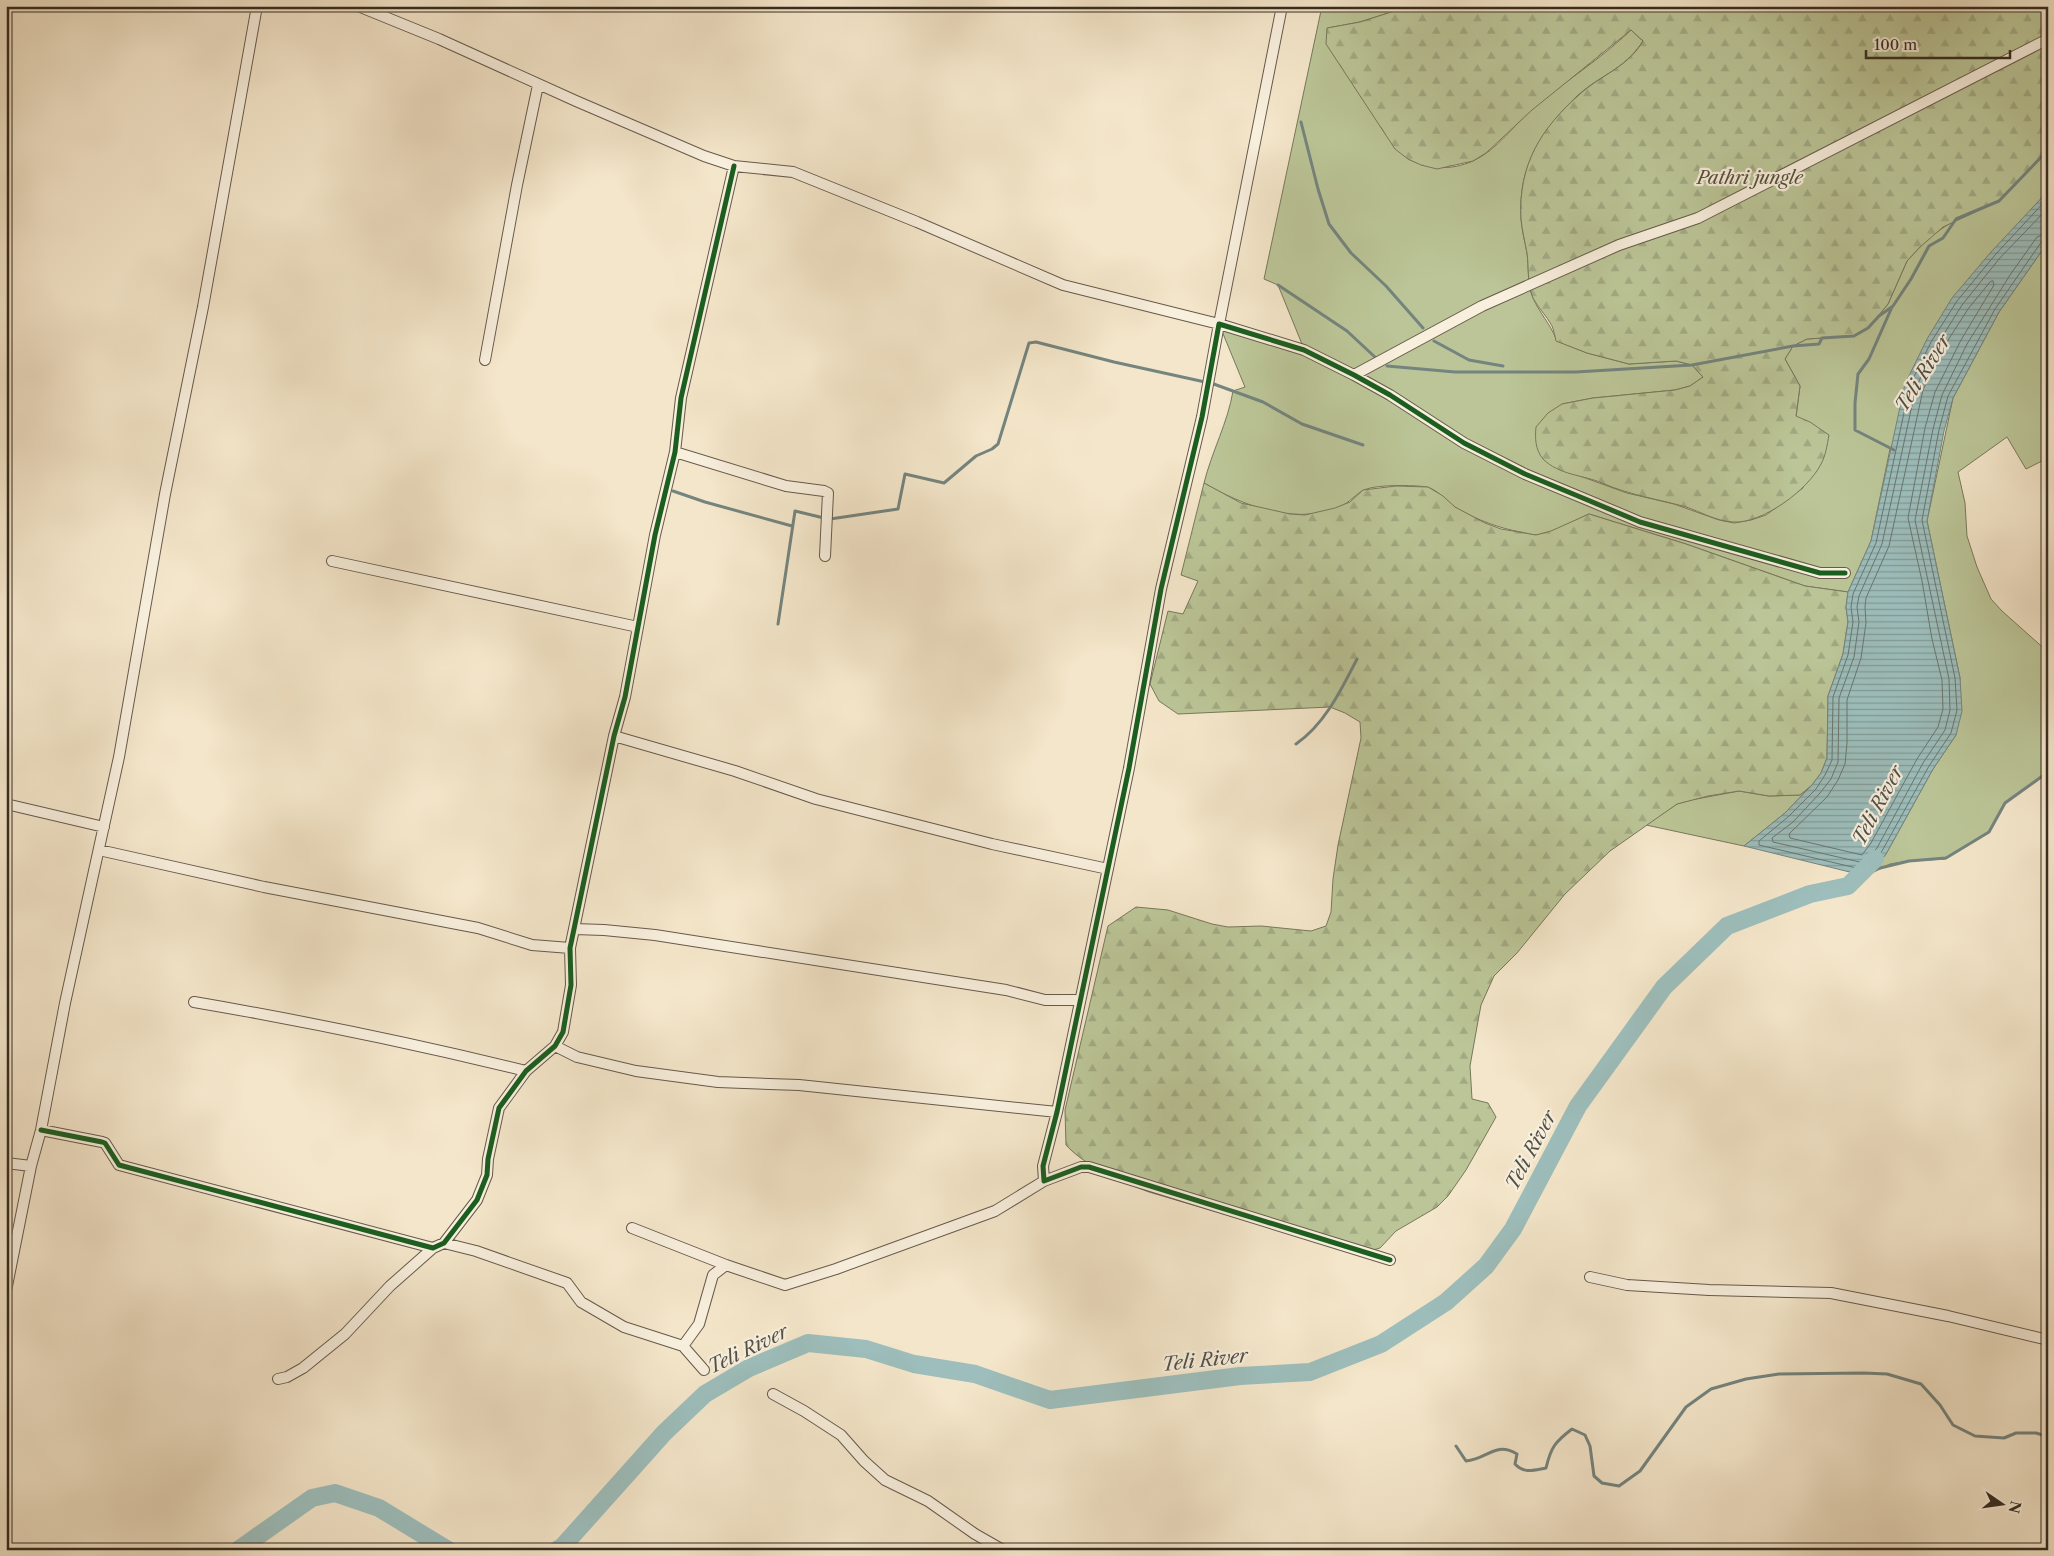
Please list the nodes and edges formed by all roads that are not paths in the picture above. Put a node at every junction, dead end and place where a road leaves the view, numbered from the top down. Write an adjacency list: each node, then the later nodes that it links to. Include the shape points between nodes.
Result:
1 (257, 6): 17 (street)
2 (358, 6): 5 (street)
3 (1282, 6): 7 (street)
4 (2048, 39): 9 (street, via 1698,218 1619,245 1482,306)
5 (538, 85): 6 (street); 8 (street)
6 (734, 166): 7 (street, via 793,172 1063,285); 10 (street, via 681,398)
7 (1218, 324): 9 (street, via 1304,350); 19 (street, via 1202,417 1161,589)
8 (485, 360)
9 (1354, 375): 13 (street, via 1464,443 1525,474 1640,522 1820,573)
10 (675, 452): 11 (street, via 786,486 828,493); 14 (street)
11 (825, 556)
12 (332, 561): 14 (street)
13 (1845, 573)
14 (638, 627): 15 (street)
15 (614, 736): 19 (street, via 735,771 816,799 992,844); 20 (street)
16 (6, 804): 17 (street)
17 (104, 827): 18 (street)
18 (98, 850): 21 (street, via 264,887 478,928 532,945); 27 (street)
19 (1108, 869): 22 (street)
20 (574, 929): 21 (street); 22 (street, via 655,936 1006,990 1045,1000)
21 (570, 948): 24 (street, via 571,985 563,1032)
22 (1080, 1000): 26 (street)
23 (194, 1002): 25 (street, via 286,1017)
24 (555, 1046): 25 (street); 26 (street, via 577,1057 636,1071 718,1082 799,1085)
25 (526, 1071): 32 (street, via 499,1108 487,1175 478,1200)
26 (1058, 1112): 30 (street, via 1043,1166)
27 (41, 1130): 29 (street); 33 (street, via 102,1142 119,1165)
28 (6, 1163): 29 (street)
29 (31, 1166): 37 (street)
30 (1044, 1181): 34 (street, via 1089,1167); 35 (street, via 995,1210 785,1285)
31 (632, 1228): 35 (street)
32 (444, 1244): 33 (street); 39 (street, via 476,1251 567,1283 581,1302 624,1327)
33 (433, 1248): 41 (street, via 390,1286 345,1334 303,1368 287,1378)
34 (1390, 1260)
35 (726, 1265): 39 (street, via 713,1275 699,1324)
36 (1590, 1276): 38 (street, via 1627,1285 1831,1293)
37 (6, 1291)
38 (2048, 1340)
39 (683, 1346): 40 (street)
40 (704, 1370)
41 (278, 1379)
42 (773, 1394): 43 (street, via 841,1435 885,1480 928,1501)
43 (1002, 1550)

